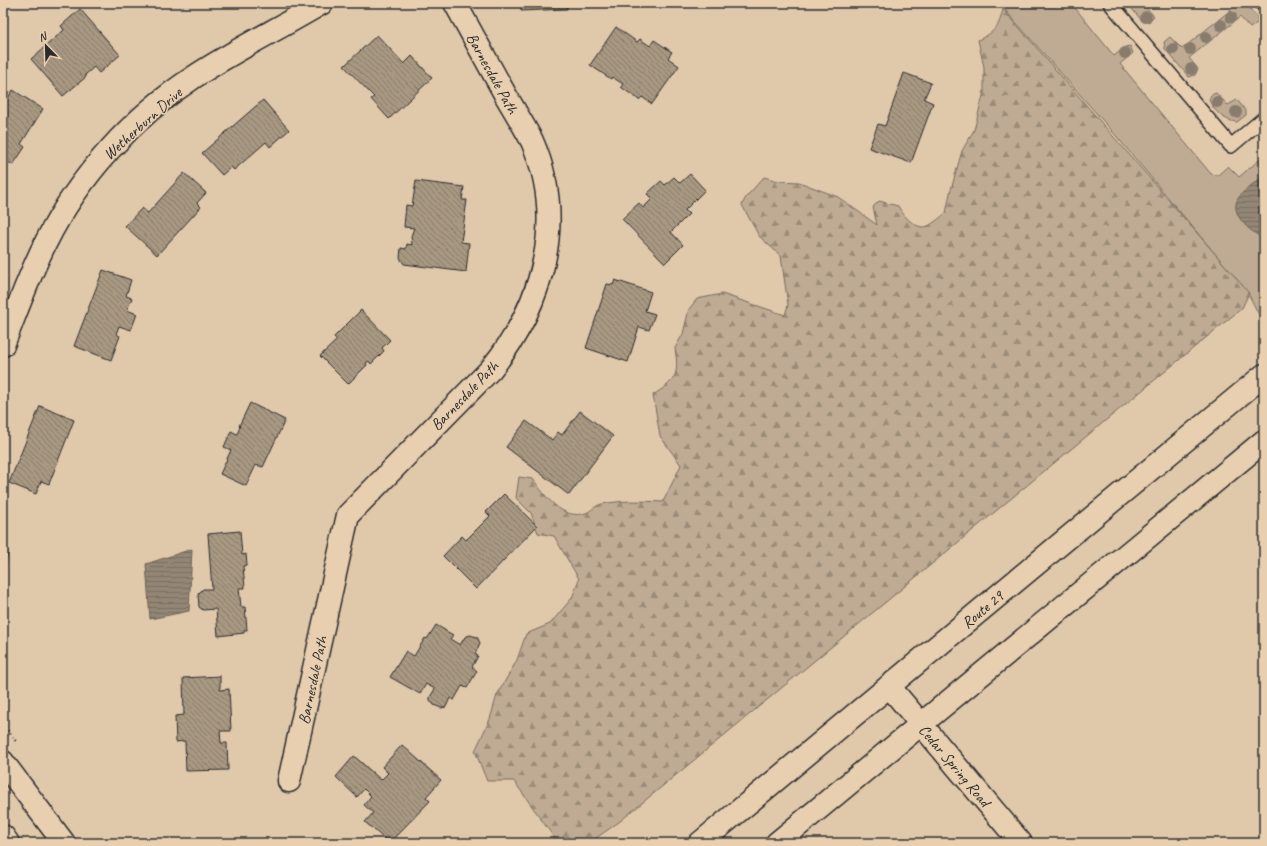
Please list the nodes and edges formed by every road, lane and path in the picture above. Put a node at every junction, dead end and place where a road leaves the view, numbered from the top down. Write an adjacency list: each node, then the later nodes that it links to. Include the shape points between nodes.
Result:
1 (322, 3): 7 (street, Wetherburn Drive, via 194,77 158,104 125,134 94,168 65,208 31,273)
2 (455, 3): 13 (street, Barnesdale Path, via 532,141 541,167 548,208 547,248 542,272 537,291 522,325 491,369 348,515)
3 (1110, 3): 6 (lane, via 1232,146)
4 (1262, 3): 5 (lane)
5 (1264, 6)
6 (1264, 118)
7 (3, 345)
8 (1264, 375): 10 (street, Route 29)
9 (1264, 441): 11 (street)
10 (888, 686): 11 (street, Cedar Spring Road); 17 (street, Route 29)
11 (920, 724): 18 (street); 19 (street, Cedar Spring Road)
12 (3, 762): 16 (street)
13 (289, 781)
14 (3, 836): 15 (street)
15 (8, 843)
16 (64, 843)
17 (700, 843)
18 (777, 843)
19 (1021, 843)

